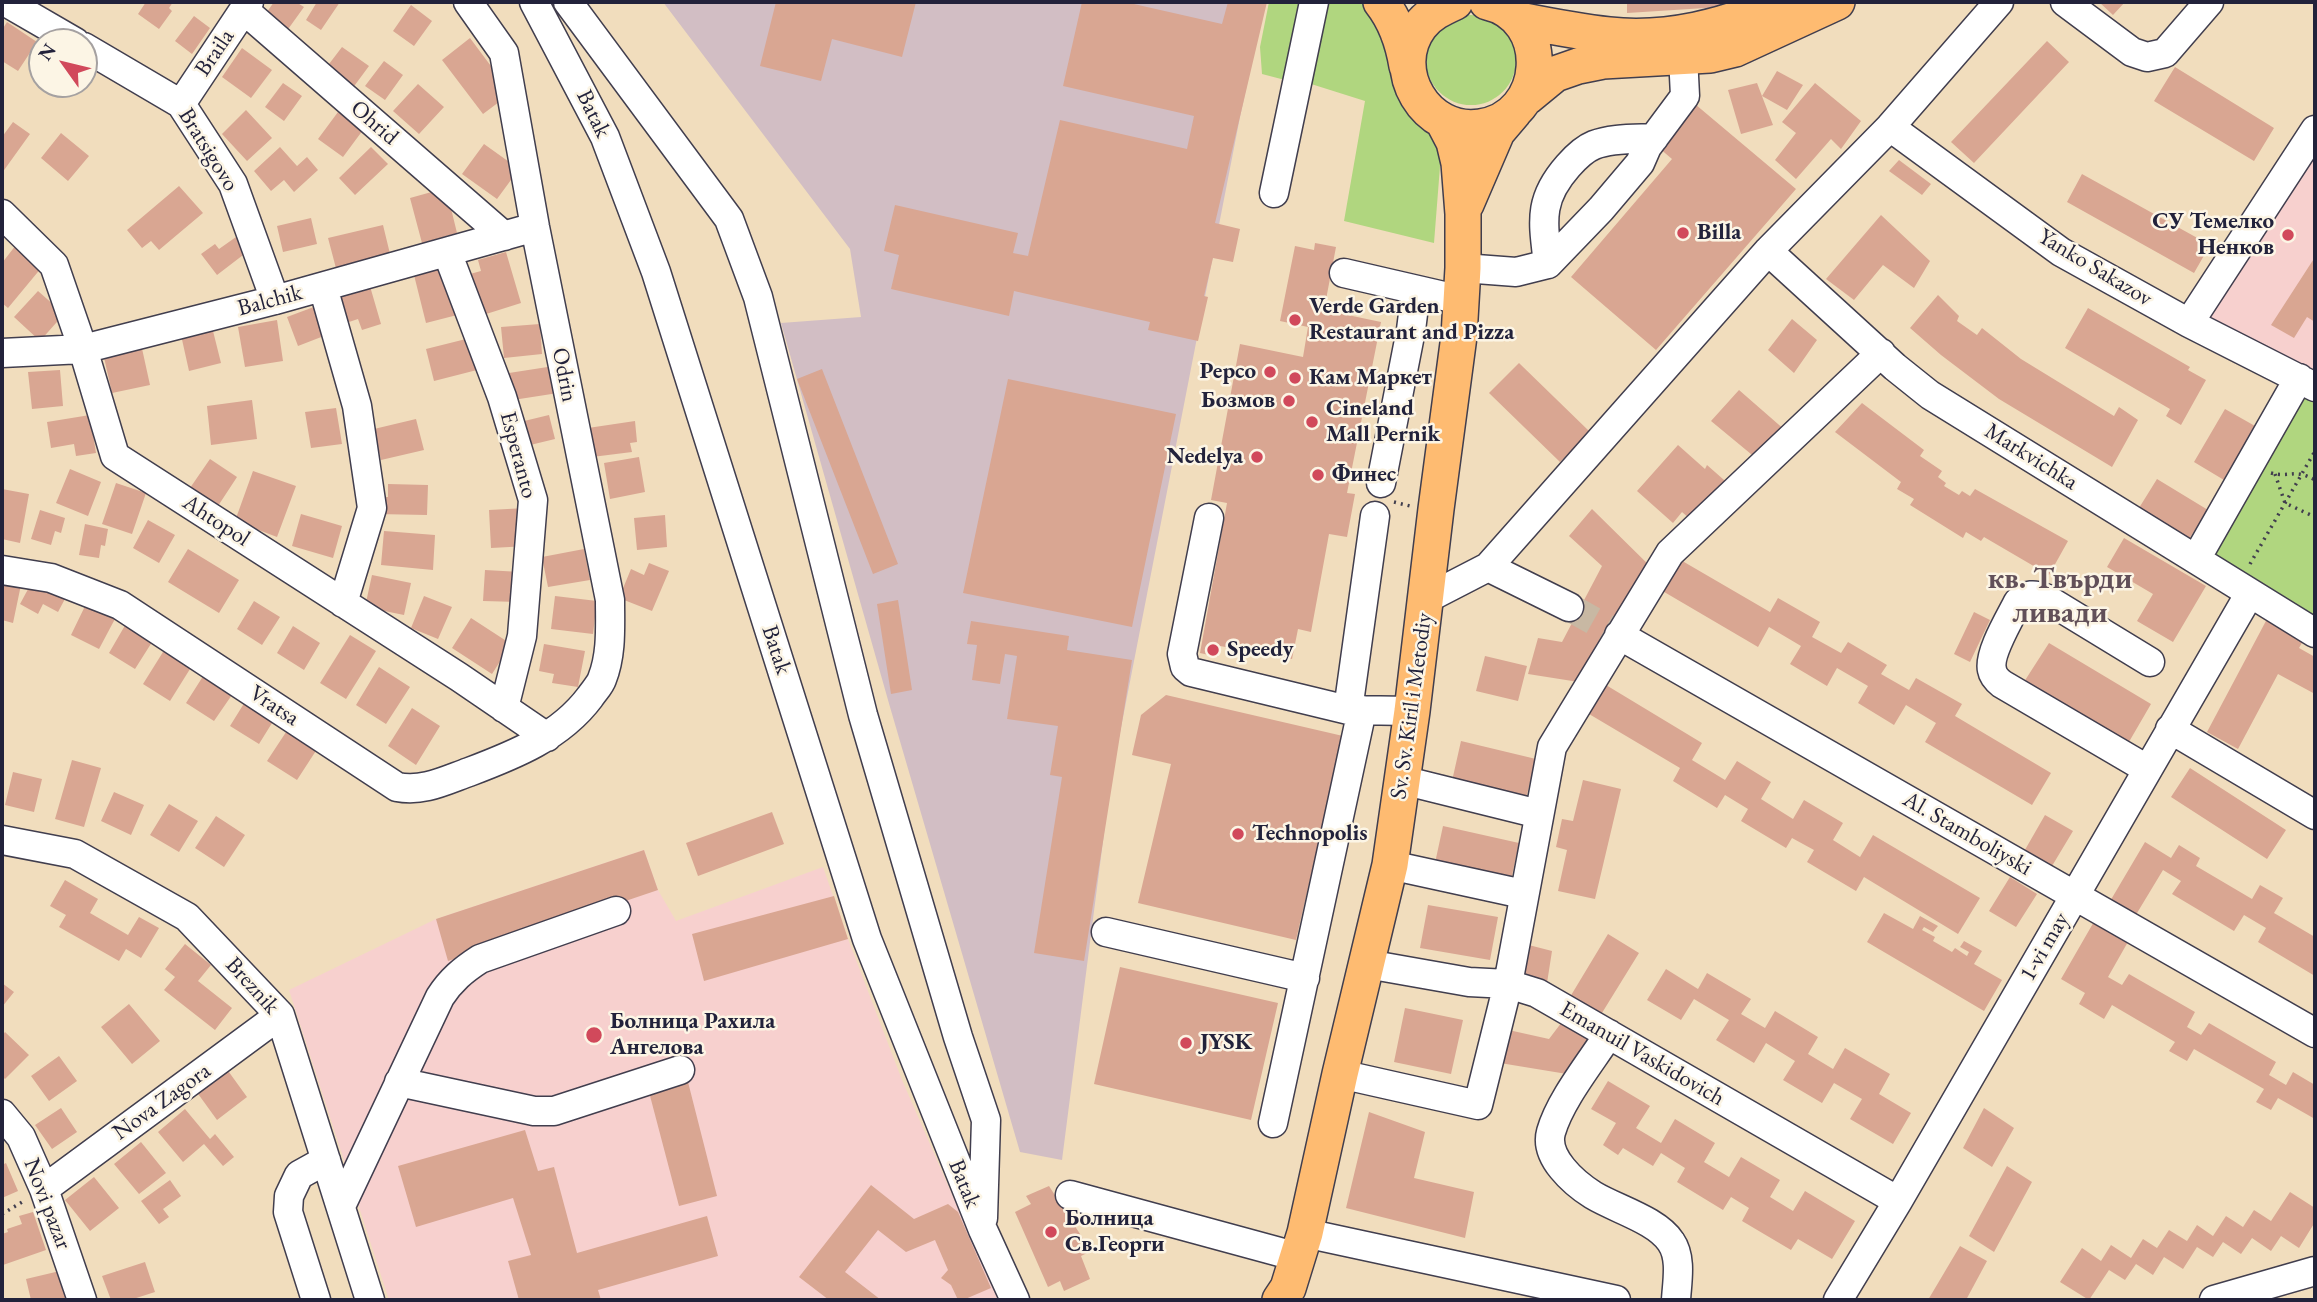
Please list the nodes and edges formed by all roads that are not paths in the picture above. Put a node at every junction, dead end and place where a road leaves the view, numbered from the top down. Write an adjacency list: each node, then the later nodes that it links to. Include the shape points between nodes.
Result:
1 (6, 2): 16 (street)
2 (468, 2): 29 (street, Odrin, via 504,52)
3 (534, 2): 88 (street, Batak, via 605,137 656,272 867,939)
4 (568, 2): 88 (street, via 729,219 758,297 863,715 986,1120)
5 (1314, 2): 26 (street)
6 (1381, 2): 19 (main road, via 1396,27)
7 (1455, 2): 19 (main road, via 1435,11 1420,26 1410,45)
8 (1487, 2): 15 (main road)
9 (1777, 2): 15 (main road, via 1724,23 1672,34 1612,35)
10 (1837, 2): 18 (main road, Sv. Sv. Kiril i Metodiy, via 1735,49)
11 (1999, 2): 23 (street)
12 (2065, 2): 13 (street, via 2132,52 2147,57 2165,53)
13 (2209, 2)
14 (246, 6): 20 (street, Braila); 30 (street, Ohrid)
15 (1519, 20): 21 (main road, via 1535,57 1534,78)
16 (51, 28)
17 (98, 55): 20 (street, Bratsigovo)
18 (1683, 56): 21 (main road, Sv. Sv. Kiril i Metodiy, via 1578,66 1555,74); 25 (street, via 1685,96)
19 (1407, 66): 22 (main road, via 1417,99)
20 (181, 104): 38 (street, Bratsigovo, via 233,184)
21 (1520, 104): 22 (main road, via 1498,122 1480,127); 28 (main road, Sv. Sv. Kiril i Metodiy, via 1497,132)
22 (1443, 121): 28 (main road, via 1459,163)
23 (1890, 127): 31 (street); 39 (street, Yanko Sakazov, via 2061,252)
24 (2315, 130): 39 (street)
25 (1654, 138): 33 (street, via 1601,209); 33 (street, via 1594,145 1558,178 1546,199)
26 (1274, 194)
27 (2, 214): 40 (street, Ahtopol, via 54,265)
28 (1463, 214): 35 (main road, Sv. Sv. Kiril i Metodiy)
29 (535, 227): 30 (street, Balchik); 61 (street, Odrin, via 610,600 611,640 602,680 565,724)
30 (503, 236): 32 (street, Balchik)
31 (1769, 251): 42 (street, Markvichka); 48 (street)
32 (447, 252): 36 (street, Balchik); 57 (street, Esperanto, via 502,397 533,500 522,636)
33 (1548, 264): 35 (street)
34 (1343, 273): 37 (street)
35 (1462, 284): 37 (street); 51 (main road, Sv. Sv. Kiril i Metodiy)
36 (323, 287): 38 (street, Balchik); 52 (street, via 357,406 372,508)
37 (1416, 290): 44 (street)
38 (275, 300): 40 (street, Balchik)
39 (2189, 323): 43 (street, Yanko Sakazov)
40 (83, 349): 41 (street, Balchik); 52 (street, Ahtopol, via 115,456)
41 (2, 353)
42 (1881, 353): 47 (street, Markvichka, via 1930,395); 55 (street, via 1670,553)
43 (2307, 382): 47 (street, via 2263,469)
44 (1381, 483)
45 (1375, 516): 58 (street)
46 (1209, 518): 58 (street, via 1182,654 1185,667 1226,681)
47 (2196, 559): 50 (street, Markvichka)
48 (1488, 567): 51 (street); 53 (street)
49 (2, 570): 61 (street, Vratsa, via 51,578 120,605 397,787 422,789 513,755)
50 (2244, 589): 54 (street, Markvichka); 60 (street, 1-vi may)
51 (1426, 599): 59 (main road, Sv. Sv. Kiril i Metodiy)
52 (343, 603): 57 (street, Ahtopol)
53 (1569, 607)
54 (2315, 633)
55 (1619, 635): 64 (street, via 1552,747); 69 (street, Al. Stamboliyski)
56 (2150, 662): 62 (street, via 2034,594 2018,602 1991,668 2001,684)
57 (504, 708): 61 (street, Ahtopol)
58 (1355, 710): 59 (street); 73 (street)
59 (1412, 710): 63 (main road, Sv. Sv. Kiril i Metodiy)
60 (2170, 729): 62 (street, 1-vi may); 65 (street)
61 (547, 737)
62 (2147, 769): 69 (street, 1-vi may)
63 (1402, 780): 64 (street); 67 (main road, Sv. Sv. Kiril i Metodiy)
64 (1539, 814): 68 (street)
65 (2315, 815)
66 (2, 840): 75 (street, Breznik, via 75,854 187,916)
67 (1390, 865): 68 (street); 72 (main road, Sv. Sv. Kiril i Metodiy)
68 (1523, 894): 74 (street)
69 (2074, 895): 76 (street, Al. Stamboliyski); 86 (street, 1-vi may)
70 (616, 911): 80 (street, via 480,959 463,970 440,997)
71 (1106, 932): 73 (street)
72 (1367, 964): 74 (street, Emanuil Vaskidovich); 79 (main road, Sv. Sv. Kiril i Metodiy)
73 (1304, 978): 82 (street)
74 (1508, 984): 77 (street, Emanuil Vaskidovich, via 1537,993); 79 (street, via 1478,1105)
75 (281, 1015): 83 (street, Breznik); 84 (street, Nova Zagora)
76 (2315, 1033)
77 (1609, 1034): 86 (street, Emanuil Vaskidovich); 97 (street, via 1558,1114 1550,1135 1554,1157 1591,1194 1655,1227 1672,1242 1678,1264)
78 (680, 1070): 80 (street, via 554,1111 534,1111)
79 (1340, 1074): 89 (main road, Sv. Sv. Kiril i Metodiy)
80 (399, 1082): 87 (street)
81 (2, 1114): 84 (street, Novi pazar, via 21,1137)
82 (1273, 1123)
83 (326, 1160): 87 (street, Breznik); 92 (street, via 299,1175 289,1196 288,1212)
84 (44, 1189): 91 (street, Novi pazar)
85 (1070, 1195): 89 (street)
86 (1898, 1201): 98 (street, 1-vi may)
87 (341, 1206): 93 (street, Breznik)
88 (983, 1230): 94 (street, Batak)
89 (1301, 1245): 95 (main road, Sv. Sv. Kiril i Metodiy); 96 (street)
90 (2315, 1271): 99 (street)
91 (82, 1300)
92 (316, 1300)
93 (370, 1300)
94 (1015, 1300)
95 (1280, 1300)
96 (1616, 1300)
97 (1676, 1300)
98 (1838, 1300)
99 (2214, 1300)

